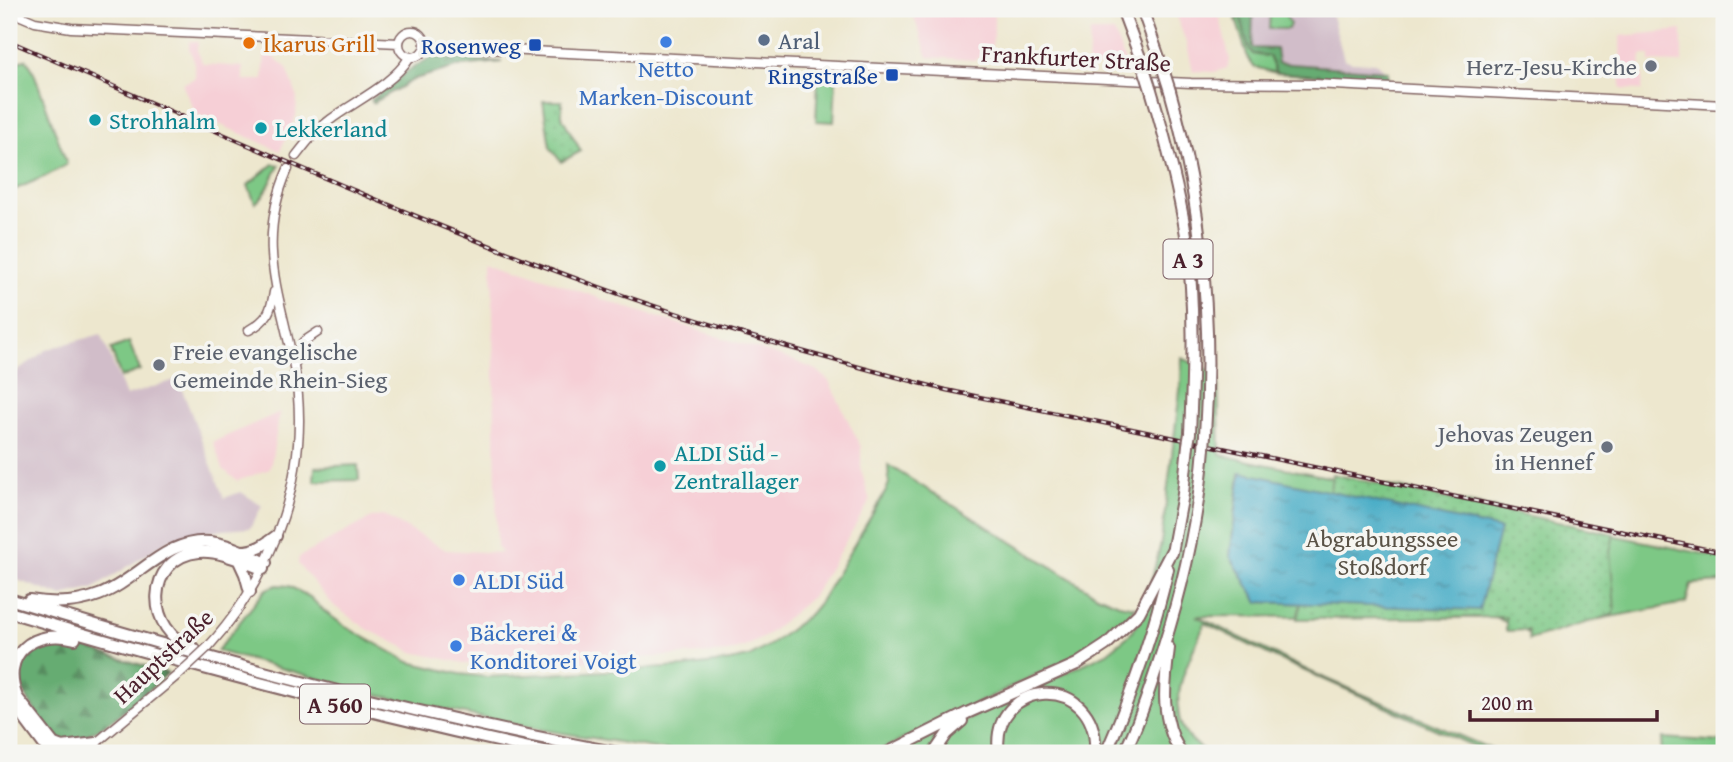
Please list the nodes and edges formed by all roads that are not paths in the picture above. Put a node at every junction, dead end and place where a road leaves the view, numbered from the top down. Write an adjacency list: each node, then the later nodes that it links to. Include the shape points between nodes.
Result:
1 (1122, 9): 15 (highway, A 3, bridge, via 1152,90 1175,178 1188,255 1189,433)
2 (1142, 9): 21 (highway, A 3, bridge, via 1170,91 1191,175 1204,265 1208,354 1204,448 1193,528)
3 (9, 11): 4 (main road, via 35,22 71,28)
4 (399, 43): 5 (main road, via 402,35 415,31 422,35); 6 (main road, via 400,51)
5 (425, 46): 6 (main road, via 421,54); 7 (main road, Frankfurter Straße)
6 (409, 58): 8 (main road, via 391,77 329,121)
7 (1724, 105)
8 (296, 156)
9 (288, 169): 10 (main road, Hauptstraße, via 274,208)
10 (274, 286): 11 (main road, via 268,316); 13 (main road, Hauptstraße)
11 (249, 330)
12 (318, 332): 13 (main road, via 303,342)
13 (294, 367): 14 (main road, Hauptstraße, via 299,423 292,487)
14 (276, 536): 16 (highway); 17 (main road, Hauptstraße)
15 (1173, 548): 25 (highway, via 1150,597 1115,638 1087,658); 35 (highway, A 3, via 1137,678)
16 (240, 556): 17 (highway); 18 (highway); 19 (highway, via 210,542 183,544 119,585 85,600 53,604); 23 (highway, via 186,555 163,576 156,600 169,634)
17 (264, 566): 18 (main road, Hauptstraße)
18 (250, 592): 26 (main road, Hauptstraße, bridge, via 208,647)
19 (9, 597): 23 (highway, A 560)
20 (9, 612): 22 (highway, A 560)
21 (1172, 623): 36 (highway, A 3); 37 (highway, via 1164,701 1169,728)
22 (119, 645): 27 (highway, via 49,636 29,643 15,659 12,677 18,697); 29 (highway, A 560, via 407,722)
23 (226, 663): 30 (highway, A 560, via 404,709)
24 (9, 698): 27 (highway)
25 (984, 705): 31 (highway); 32 (highway, via 953,728)
26 (96, 743): 27 (highway); 28 (main road, Hauptstraße)
27 (50, 750)
28 (83, 753)
29 (552, 753)
30 (619, 753)
31 (887, 753)
32 (934, 753)
33 (999, 753): 34 (highway, via 998,733 1006,714 1024,698 1047,693 1072,699 1087,714 1095,733)
34 (1095, 753)
35 (1106, 753)
36 (1124, 753)
37 (1181, 753)

